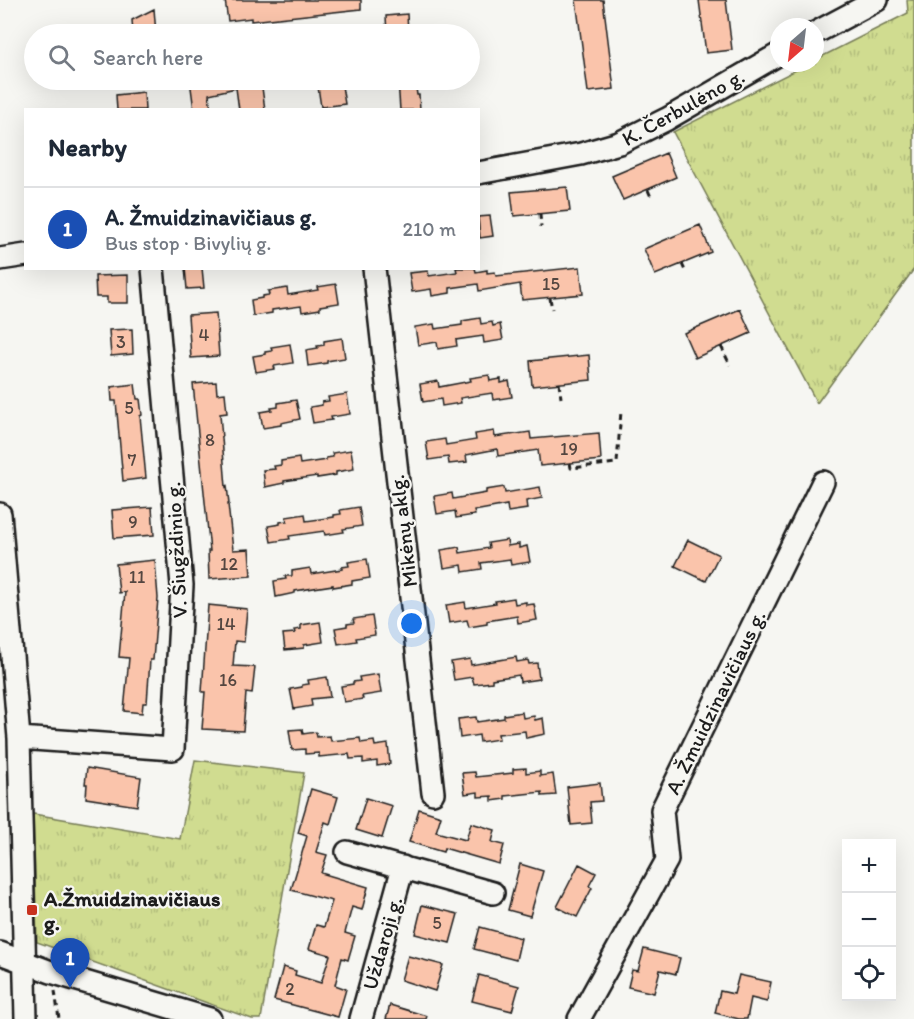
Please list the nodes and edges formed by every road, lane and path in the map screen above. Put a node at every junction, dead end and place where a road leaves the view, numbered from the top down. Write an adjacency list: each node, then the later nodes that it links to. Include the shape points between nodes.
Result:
1 (877, 0): 2 (street)
2 (824, 28)
3 (770, 59): 4 (street, K. Čerbulėno g., via 619,143)
4 (480, 173)
5 (648, 189): 6 (path)
6 (651, 197)
7 (540, 214): 8 (path)
8 (541, 227)
9 (24, 255): 10 (street)
10 (0, 259)
11 (682, 264): 14 (path)
12 (153, 270): 26 (street, V. Šiugždinio g., via 182,585 173,749)
13 (374, 270): 27 (street, Mikėnų aklg.)
14 (686, 273)
15 (550, 298): 16 (path)
16 (552, 309)
17 (721, 346): 18 (path)
18 (730, 365)
19 (559, 383): 20 (path)
20 (561, 398)
21 (621, 411): 22 (path, via 617,462 571,468)
22 (570, 463)
23 (823, 482): 38 (street, A. Žmuidzinavičiaus g., via 662,810 667,860)
24 (0, 514): 25 (street)
25 (3, 601): 26 (street)
26 (19, 738): 32 (street)
27 (433, 793)
28 (347, 852): 29 (street, Uždaroji g.)
29 (403, 867): 30 (street, Uždaroji g.); 37 (street, Uždaroji g.)
30 (493, 893)
31 (0, 953): 32 (street)
32 (24, 963): 33 (street); 34 (street)
33 (51, 972): 35 (path); 36 (street)
34 (26, 1019)
35 (59, 1019)
36 (210, 1019)
37 (361, 1019)
38 (579, 1019)

